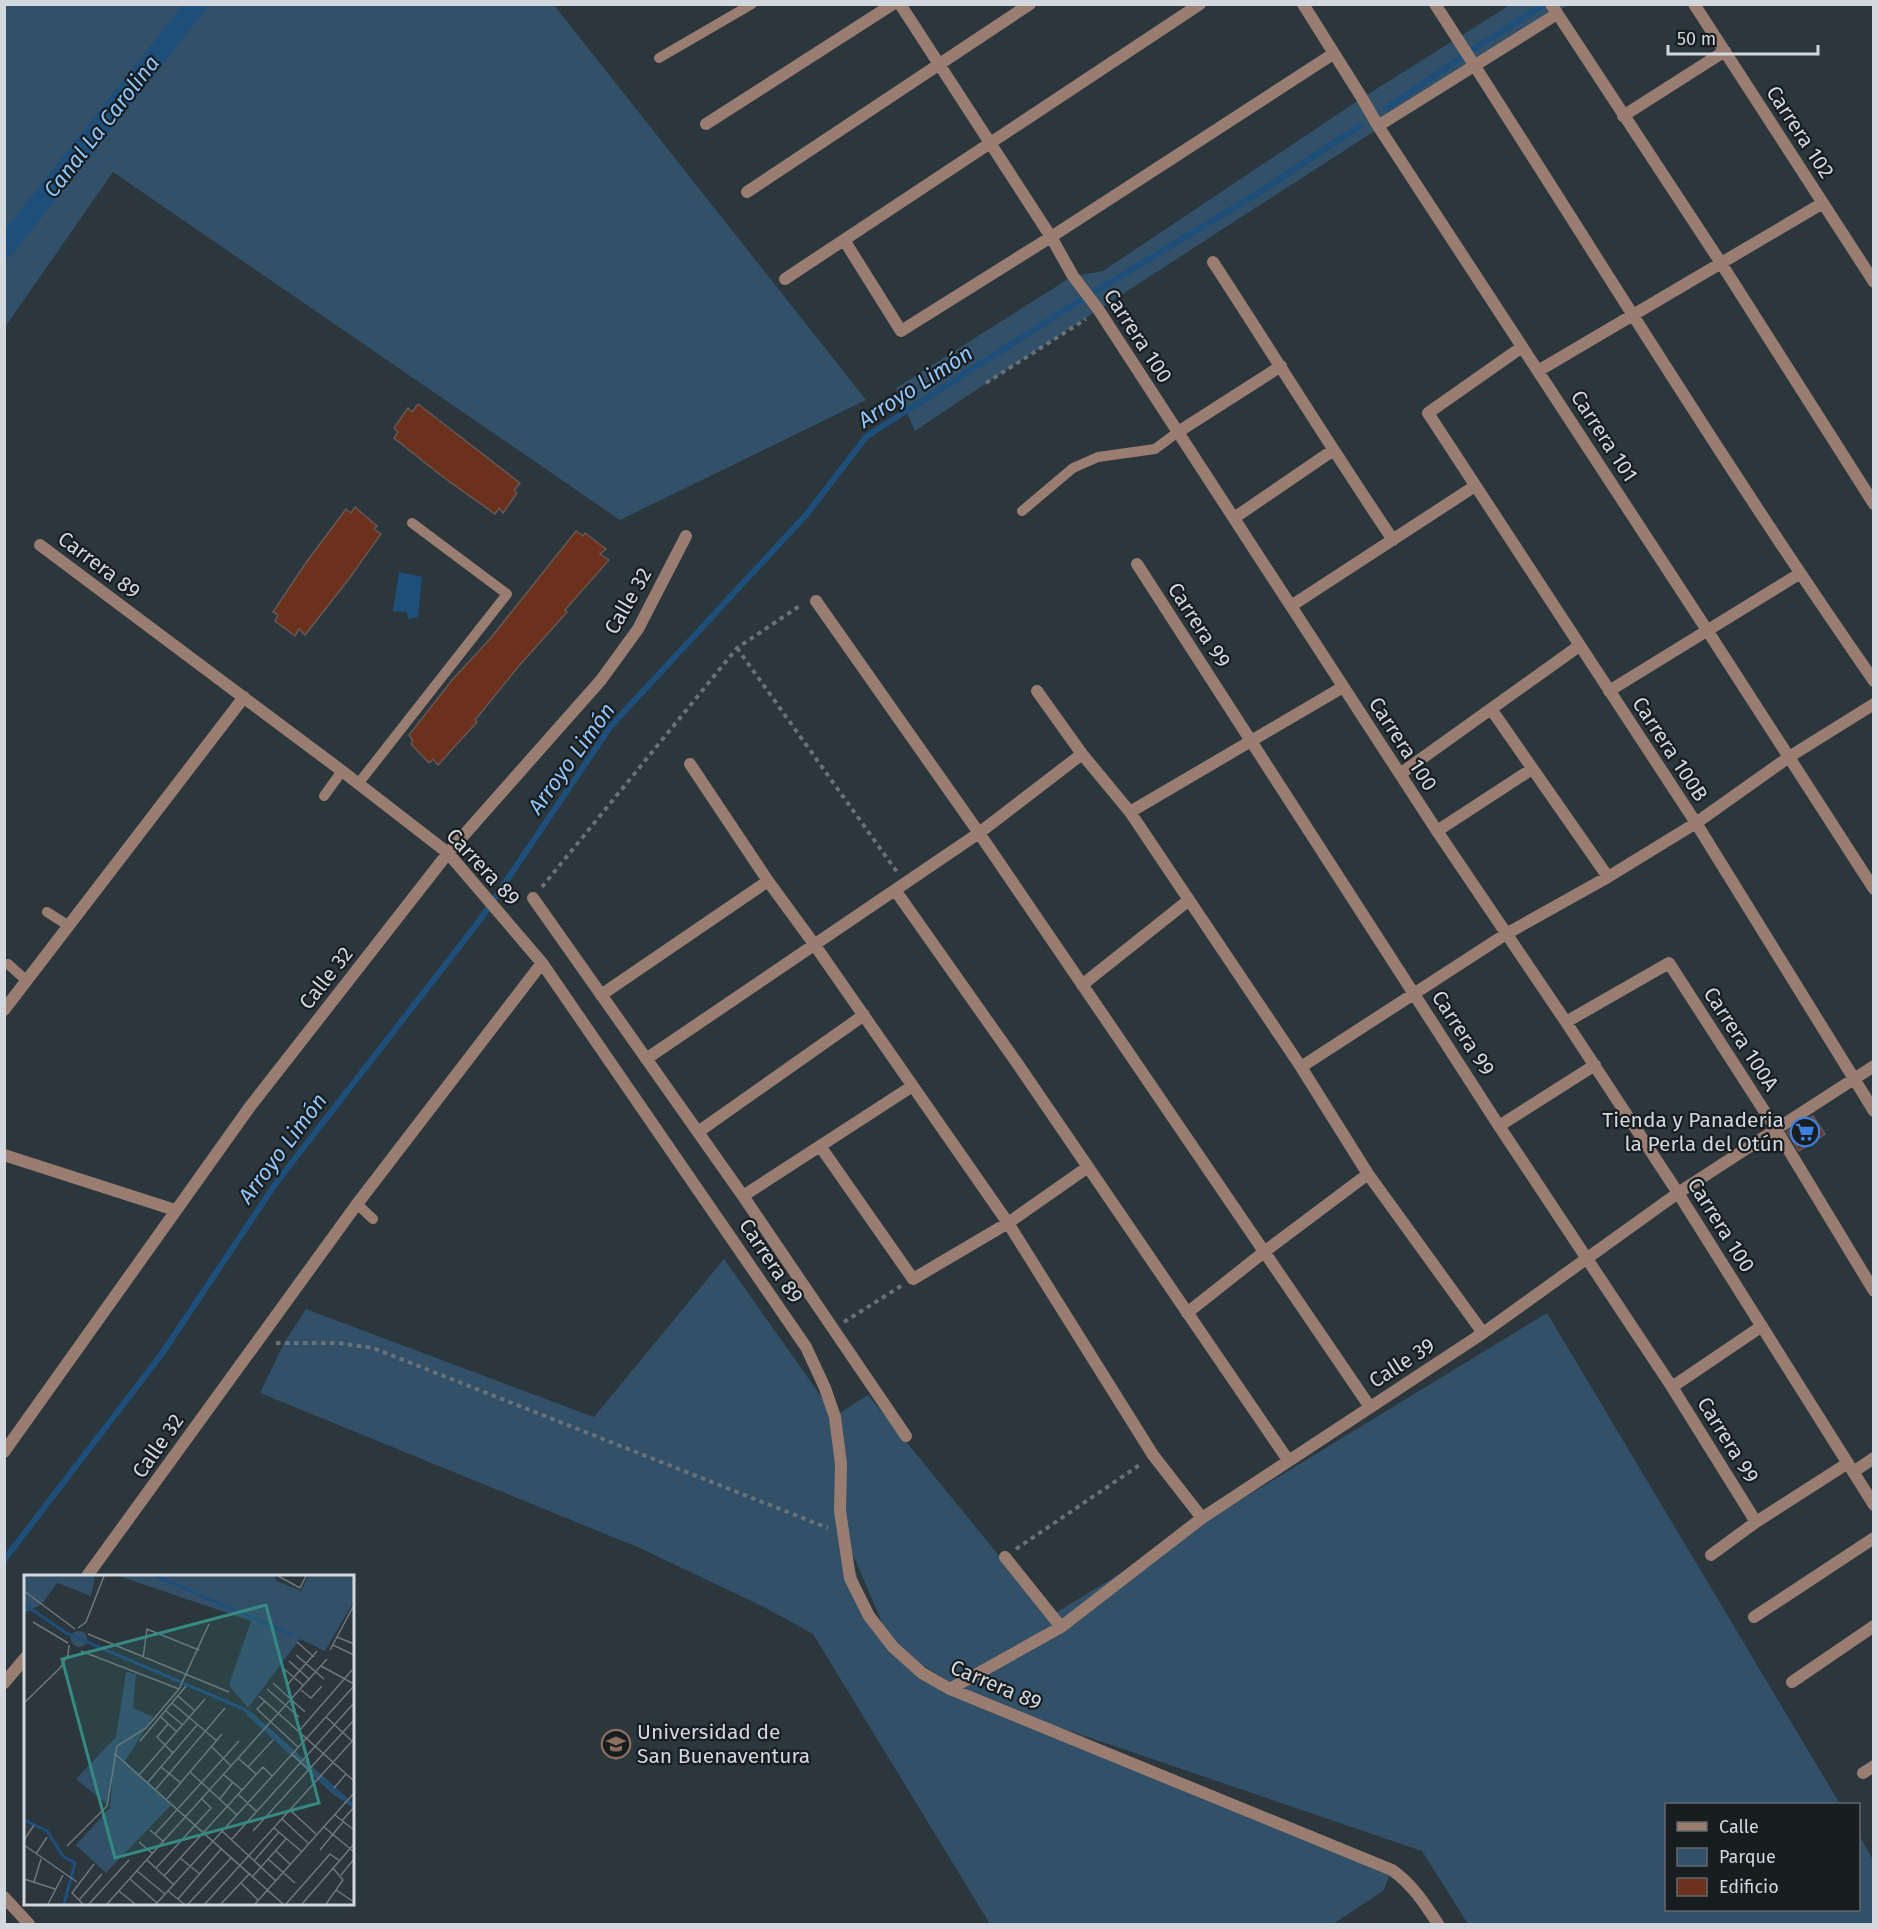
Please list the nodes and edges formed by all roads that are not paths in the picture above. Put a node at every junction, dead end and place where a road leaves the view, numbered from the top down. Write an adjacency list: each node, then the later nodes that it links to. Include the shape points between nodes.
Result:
1 (752, 4): 12 (lane)
2 (893, 4): 16 (street)
3 (900, 4): 14 (street, Carrera 100)
4 (1030, 4): 14 (street)
5 (1303, 4): 11 (street, Carrera 101)
6 (1435, 4): 13 (street)
7 (1694, 4): 10 (street, Carrera 102)
8 (1196, 6): 18 (street)
9 (1554, 10): 13 (street); 15 (street)
10 (1725, 51): 15 (street); 20 (street, Carrera 102)
11 (1333, 54): 17 (street, Carrera 101); 21 (street)
12 (659, 58)
13 (1473, 63): 17 (street); 27 (street)
14 (939, 65): 18 (street, Carrera 100); 19 (street)
15 (1623, 116): 24 (street)
16 (706, 124)
17 (1378, 126): 28 (street, Carrera 101)
18 (990, 143): 21 (street, Carrera 100); 22 (street)
19 (747, 192)
20 (1823, 202): 24 (street); 25 (street, Carrera 102)
21 (1051, 237): 22 (street, via 901,331); 31 (street, Carrera 100)
22 (844, 240): 26 (street)
23 (1213, 262): 29 (street)
24 (1721, 263): 27 (street); 34 (street)
25 (1872, 275)
26 (784, 279)
27 (1631, 316): 30 (street); 42 (street)
28 (1522, 347): 30 (street, Carrera 101); 33 (street, Carrera 100B, via 1428,413)
29 (1281, 366): 31 (street); 32 (street)
30 (1538, 371): 45 (street, Carrera 101)
31 (1178, 432): 35 (lane, via 1155,449 1098,457 1073,468); 36 (street, Carrera 100)
32 (1332, 451): 36 (street); 39 (street)
33 (1475, 486): 39 (street); 46 (street, Carrera 100B)
34 (1874, 504)
35 (1022, 511)
36 (1234, 518): 44 (street, Carrera 100)
37 (412, 523): 61 (lane, via 507,594)
38 (686, 536): 67 (street, Calle 32, via 638,629 601,680)
39 (1392, 540): 44 (street)
40 (40, 545): 51 (street, Carrera 89)
41 (1137, 564): 54 (street, Carrera 99)
42 (1799, 574): 45 (street); 47 (street)
43 (816, 602): 66 (street)
44 (1291, 606): 48 (street, Carrera 100)
45 (1707, 630): 50 (street); 56 (street, Carrera 101)
46 (1580, 646): 50 (street, Carrera 100B); 53 (street)
47 (1874, 681)
48 (1343, 687): 54 (street); 60 (street, Carrera 100)
49 (1037, 691): 55 (street)
50 (1609, 691): 64 (street, Carrera 100B)
51 (243, 697): 59 (street, Carrera 89); 75 (street)
52 (1874, 704): 56 (street)
53 (1491, 709): 58 (street); 60 (street)
54 (1251, 741): 63 (street); 82 (street, Carrera 99)
55 (1083, 754): 63 (street); 66 (street)
56 (1789, 757): 64 (street); 71 (street, Carrera 101)
57 (690, 764): 69 (street)
58 (1532, 769): 65 (street); 68 (street)
59 (342, 771): 61 (street, Carrera 89); 62 (lane)
60 (1400, 774): 65 (street, Carrera 100)
61 (358, 783): 67 (street, Carrera 89)
62 (324, 796)
63 (1130, 812): 73 (street)
64 (1696, 824): 68 (street); 91 (street, Carrera 100B)
65 (1437, 831): 76 (street, Carrera 100)
66 (979, 833): 70 (street); 81 (street)
67 (448, 854): 78 (street, Carrera 89); 104 (street, Calle 32, via 249,1108)
68 (1608, 877): 76 (street)
69 (768, 881): 77 (street); 83 (street)
70 (900, 886): 77 (street); 99 (street)
71 (1874, 889)
72 (533, 898): 83 (street)
73 (1189, 900): 81 (street); 90 (street)
74 (47, 912): 75 (lane)
75 (69, 926): 80 (street)
76 (1506, 934): 82 (street); 86 (street, Carrera 100)
77 (814, 944): 85 (street); 87 (street)
78 (542, 963): 103 (street, Calle 32); 133 (street, Carrera 89, via 806,1347 835,1417 841,1464 840,1511 850,1578 869,1617 893,1647 922,1673)
79 (8, 964): 80 (lane)
80 (27, 981): 84 (street)
81 (1082, 985): 107 (street)
82 (1414, 993): 90 (street); 94 (street, Carrera 99)
83 (601, 995): 87 (street)
84 (4, 1010)
85 (864, 1015): 92 (street); 96 (street)
86 (1566, 1022): 88 (street, Carrera 100); 95 (street, Carrera 100A, via 1669,963)
87 (646, 1059): 96 (street)
88 (1595, 1065): 94 (street); 101 (street, Carrera 100)
89 (1874, 1066): 91 (street, Calle 39)
90 (1301, 1067): 100 (street)
91 (1853, 1079): 93 (street, Carrera 100B); 95 (street, Calle 39)
92 (911, 1086): 97 (street); 106 (street)
93 (1874, 1111)
94 (1499, 1126): 108 (street, Carrera 99)
95 (1776, 1129): 101 (street, Calle 39); 109 (street, Carrera 100A)
96 (698, 1132): 102 (street)
97 (820, 1146): 102 (street); 106 (street, via 913,1279)
98 (4, 1155): 104 (street)
99 (1088, 1167): 106 (street); 110 (street)
100 (1368, 1174): 107 (street); 112 (street)
101 (1678, 1192): 108 (street, Calle 39); 111 (street, Carrera 100)
102 (743, 1196): 115 (street)
103 (357, 1204): 105 (lane); 126 (street, Calle 32)
104 (175, 1210): 116 (street, Calle 32)
105 (373, 1219)
106 (1008, 1223): 121 (street, via 1153,1455)
107 (1264, 1252): 110 (street); 114 (street)
108 (1587, 1259): 112 (street, Calle 39); 113 (street, Carrera 99)
109 (1874, 1291)
110 (1187, 1313): 118 (street)
111 (1762, 1326): 113 (street); 119 (street, Carrera 100)
112 (1483, 1333): 114 (street, Calle 39)
113 (1672, 1387): 122 (street, Carrera 99)
114 (1370, 1407): 118 (street, Calle 39)
115 (906, 1436)
116 (4, 1452)
117 (1874, 1458): 119 (street)
118 (1288, 1460): 121 (street, Calle 39)
119 (1850, 1468): 120 (street, Carrera 100); 122 (street)
120 (1874, 1505)
121 (1202, 1518): 129 (street, Calle 39)
122 (1756, 1522): 124 (street)
123 (1874, 1538): 127 (street)
124 (1711, 1555)
125 (1005, 1557): 129 (street)
126 (88, 1575)
127 (1754, 1617)
128 (1874, 1626): 131 (street)
129 (1061, 1628): 133 (street, Calle 39)
130 (24, 1659): 132 (street)
131 (1792, 1682)
132 (4, 1683)
133 (950, 1689): 136 (street, Carrera 89, via 1392,1870 1421,1897)
134 (4, 1896): 135 (street)
135 (29, 1924)
136 (1438, 1924)

